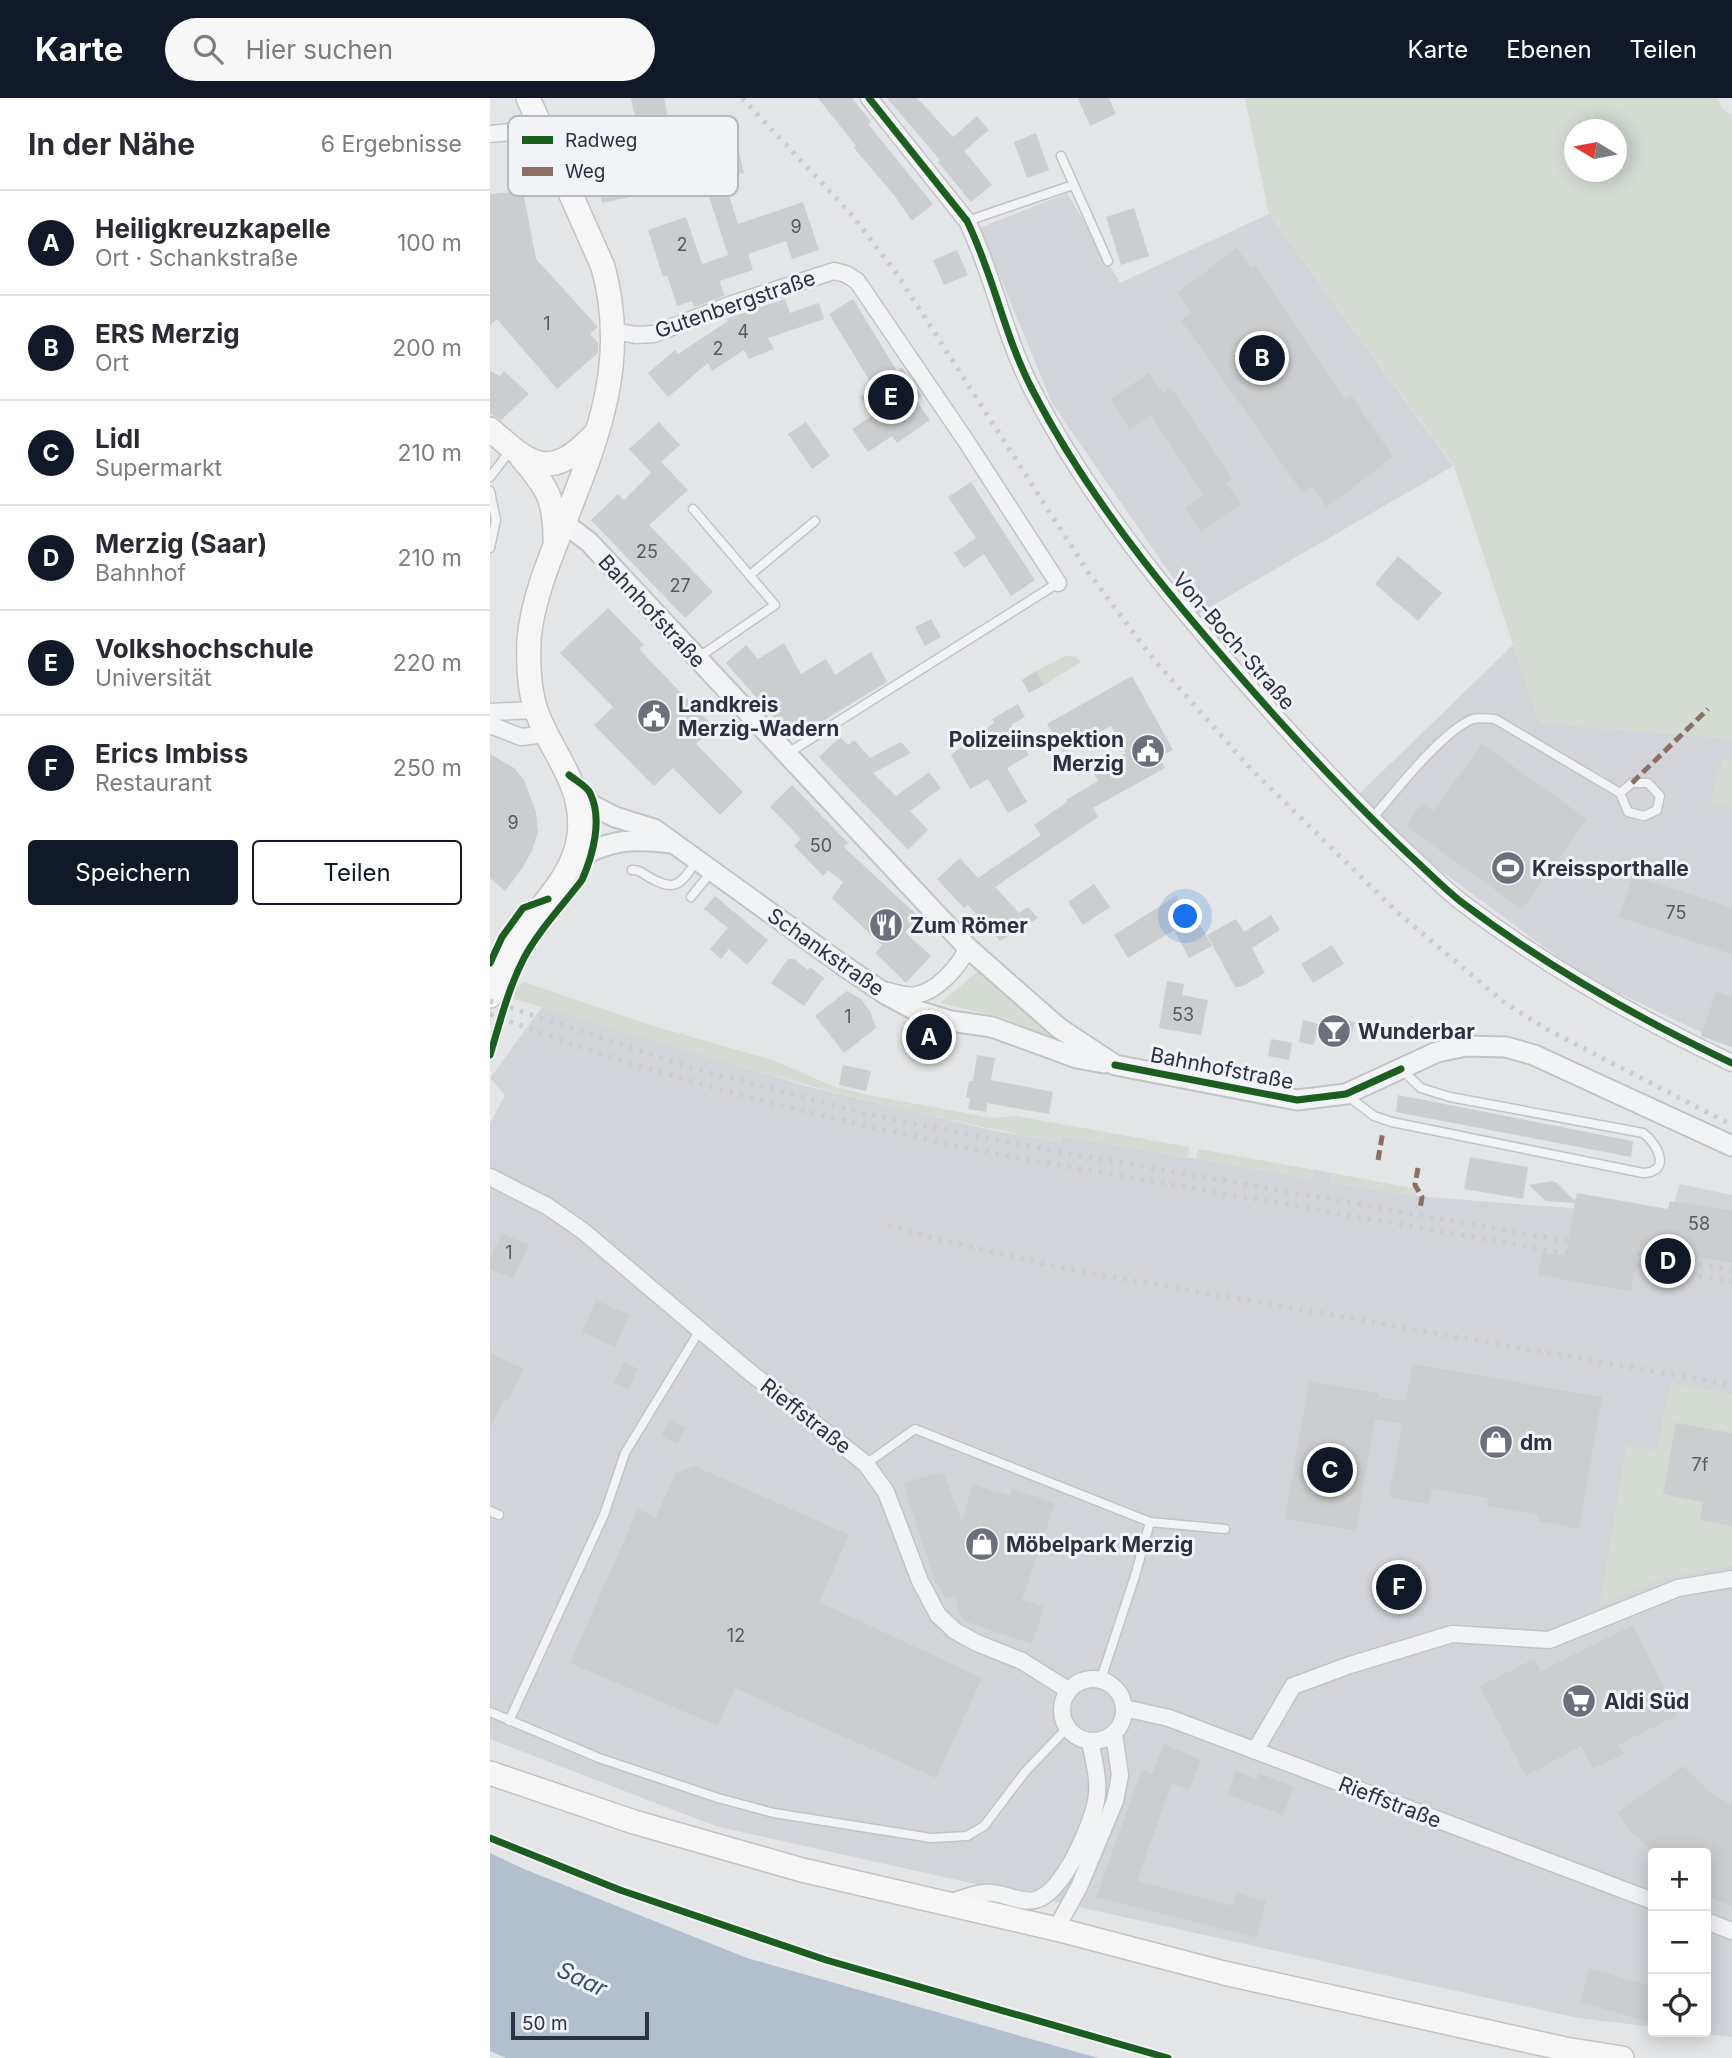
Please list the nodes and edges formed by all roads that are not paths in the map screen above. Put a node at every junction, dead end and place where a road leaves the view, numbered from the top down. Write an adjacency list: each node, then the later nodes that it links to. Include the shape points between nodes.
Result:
1 (528, 98): 3 (main road)
2 (869, 98): 9 (street, Von-Boch-Straße)
3 (536, 116)
4 (508, 131): 5 (street)
5 (490, 135)
6 (1061, 156): 7 (lane)
7 (1073, 184): 9 (lane); 10 (lane)
8 (571, 196): 11 (main road, via 603,267)
9 (967, 221): 32 (street, Von-Boch-Straße, via 1033,391 1102,504 1184,613)
10 (1108, 261)
11 (615, 331): 13 (main road); 23 (street, Gutenbergstraße, via 654,334 834,271 846,274 857,281)
12 (490, 429): 14 (main road)
13 (598, 432): 14 (main road, via 576,454 561,461 539,464); 19 (main road)
14 (515, 451): 15 (lane); 20 (main road, via 543,483 555,518)
15 (490, 477)
16 (490, 491): 21 (lane, via 496,520)
17 (693, 509): 22 (lane)
18 (815, 521): 22 (lane)
19 (564, 523): 20 (main road); 24 (street, Bahnhofstraße, via 589,542)
20 (555, 546): 25 (main road, via 531,628 529,662)
21 (490, 548)
22 (750, 575): 24 (lane, via 775,605)
23 (1058, 583): 29 (lane)
24 (696, 659): 29 (street, Bahnhofstraße)
25 (536, 709): 26 (street); 28 (main road)
26 (490, 712)
27 (490, 725): 28 (street, via 522,737)
28 (546, 734): 31 (main road)
29 (786, 755): 38 (street, Bahnhofstraße)
30 (1620, 793): 30 (lane, via 1628,812 1644,816 1657,810 1660,796 1648,783 1632,783); 32 (lane, via 1494,719 1475,718 1418,765)
31 (578, 799): 33 (street, Schankstraße, via 654,829); 34 (main road, via 579,837)
32 (1371, 820): 41 (street, Von-Boch-Straße, via 1459,900 1546,960)
33 (672, 844): 34 (street, Schankstraße, via 620,841); 35 (street, Schankstraße)
34 (571, 862): 40 (main road, via 520,935)
35 (705, 865): 36 (lane, via 671,886); 37 (lane); 39 (street, Schankstraße)
36 (632, 870)
37 (691, 898)
38 (968, 948): 39 (street, via 960,964 920,994 890,992); 42 (street, Bahnhofstraße, via 1059,1028)
39 (864, 980): 42 (street, Schankstraße, via 934,1017 992,1027 1077,1058)
40 (490, 996)
41 (1732, 1063)
42 (1115, 1065): 44 (street, Bahnhofstraße, via 1297,1100)
43 (1401, 1069): 44 (street, Bahnhofstraße); 44 (lane, via 1436,1094 1643,1133 1655,1141 1658,1167 1643,1173 1392,1122 1374,1116); 45 (street, Bahnhofstraße, via 1447,1049 1506,1047 1534,1055)
44 (1346, 1094)
45 (1732, 1146)
46 (490, 1177): 47 (street, Rieffstraße, via 547,1206 583,1231)
47 (700, 1329): 48 (street, Rieffstraße); 58 (lane, via 625,1453 604,1516)
48 (866, 1464): 51 (lane, via 915,1429); 55 (street, Rieffstraße, via 886,1492 938,1615 955,1631 1021,1661)
49 (490, 1511): 50 (lane)
50 (499, 1515)
51 (1150, 1522): 52 (lane); 54 (lane)
52 (1225, 1529)
53 (1732, 1579): 62 (street, via 1678,1588 1549,1640 1452,1634 1350,1665 1293,1686)
54 (1101, 1679): 55 (street, via 1083,1680); 56 (street, via 1117,1690)
55 (1068, 1690): 59 (street, via 1061,1709)
56 (1124, 1708): 60 (street); 62 (street, Rieffstraße, via 1156,1714)
57 (490, 1713): 58 (lane)
58 (509, 1721): 59 (lane, via 599,1758 718,1798 774,1813 931,1838 967,1836 984,1826 1025,1772)
59 (1067, 1728): 61 (street)
60 (1114, 1734): 61 (street); 67 (street, via 1120,1775 1115,1801 1080,1887)
61 (1090, 1742): 65 (street, via 1096,1800 1070,1866 1051,1892 1035,1900 990,1892)
62 (1255, 1751): 64 (street, Rieffstraße)
63 (490, 1773): 65 (main road, via 634,1822 802,1870)
64 (1648, 1899)
65 (944, 1903): 67 (main road)
66 (1711, 1923): 68 (street)
67 (1056, 1929): 69 (main road, via 1224,1973)
68 (1732, 1931)
69 (1622, 2058)

